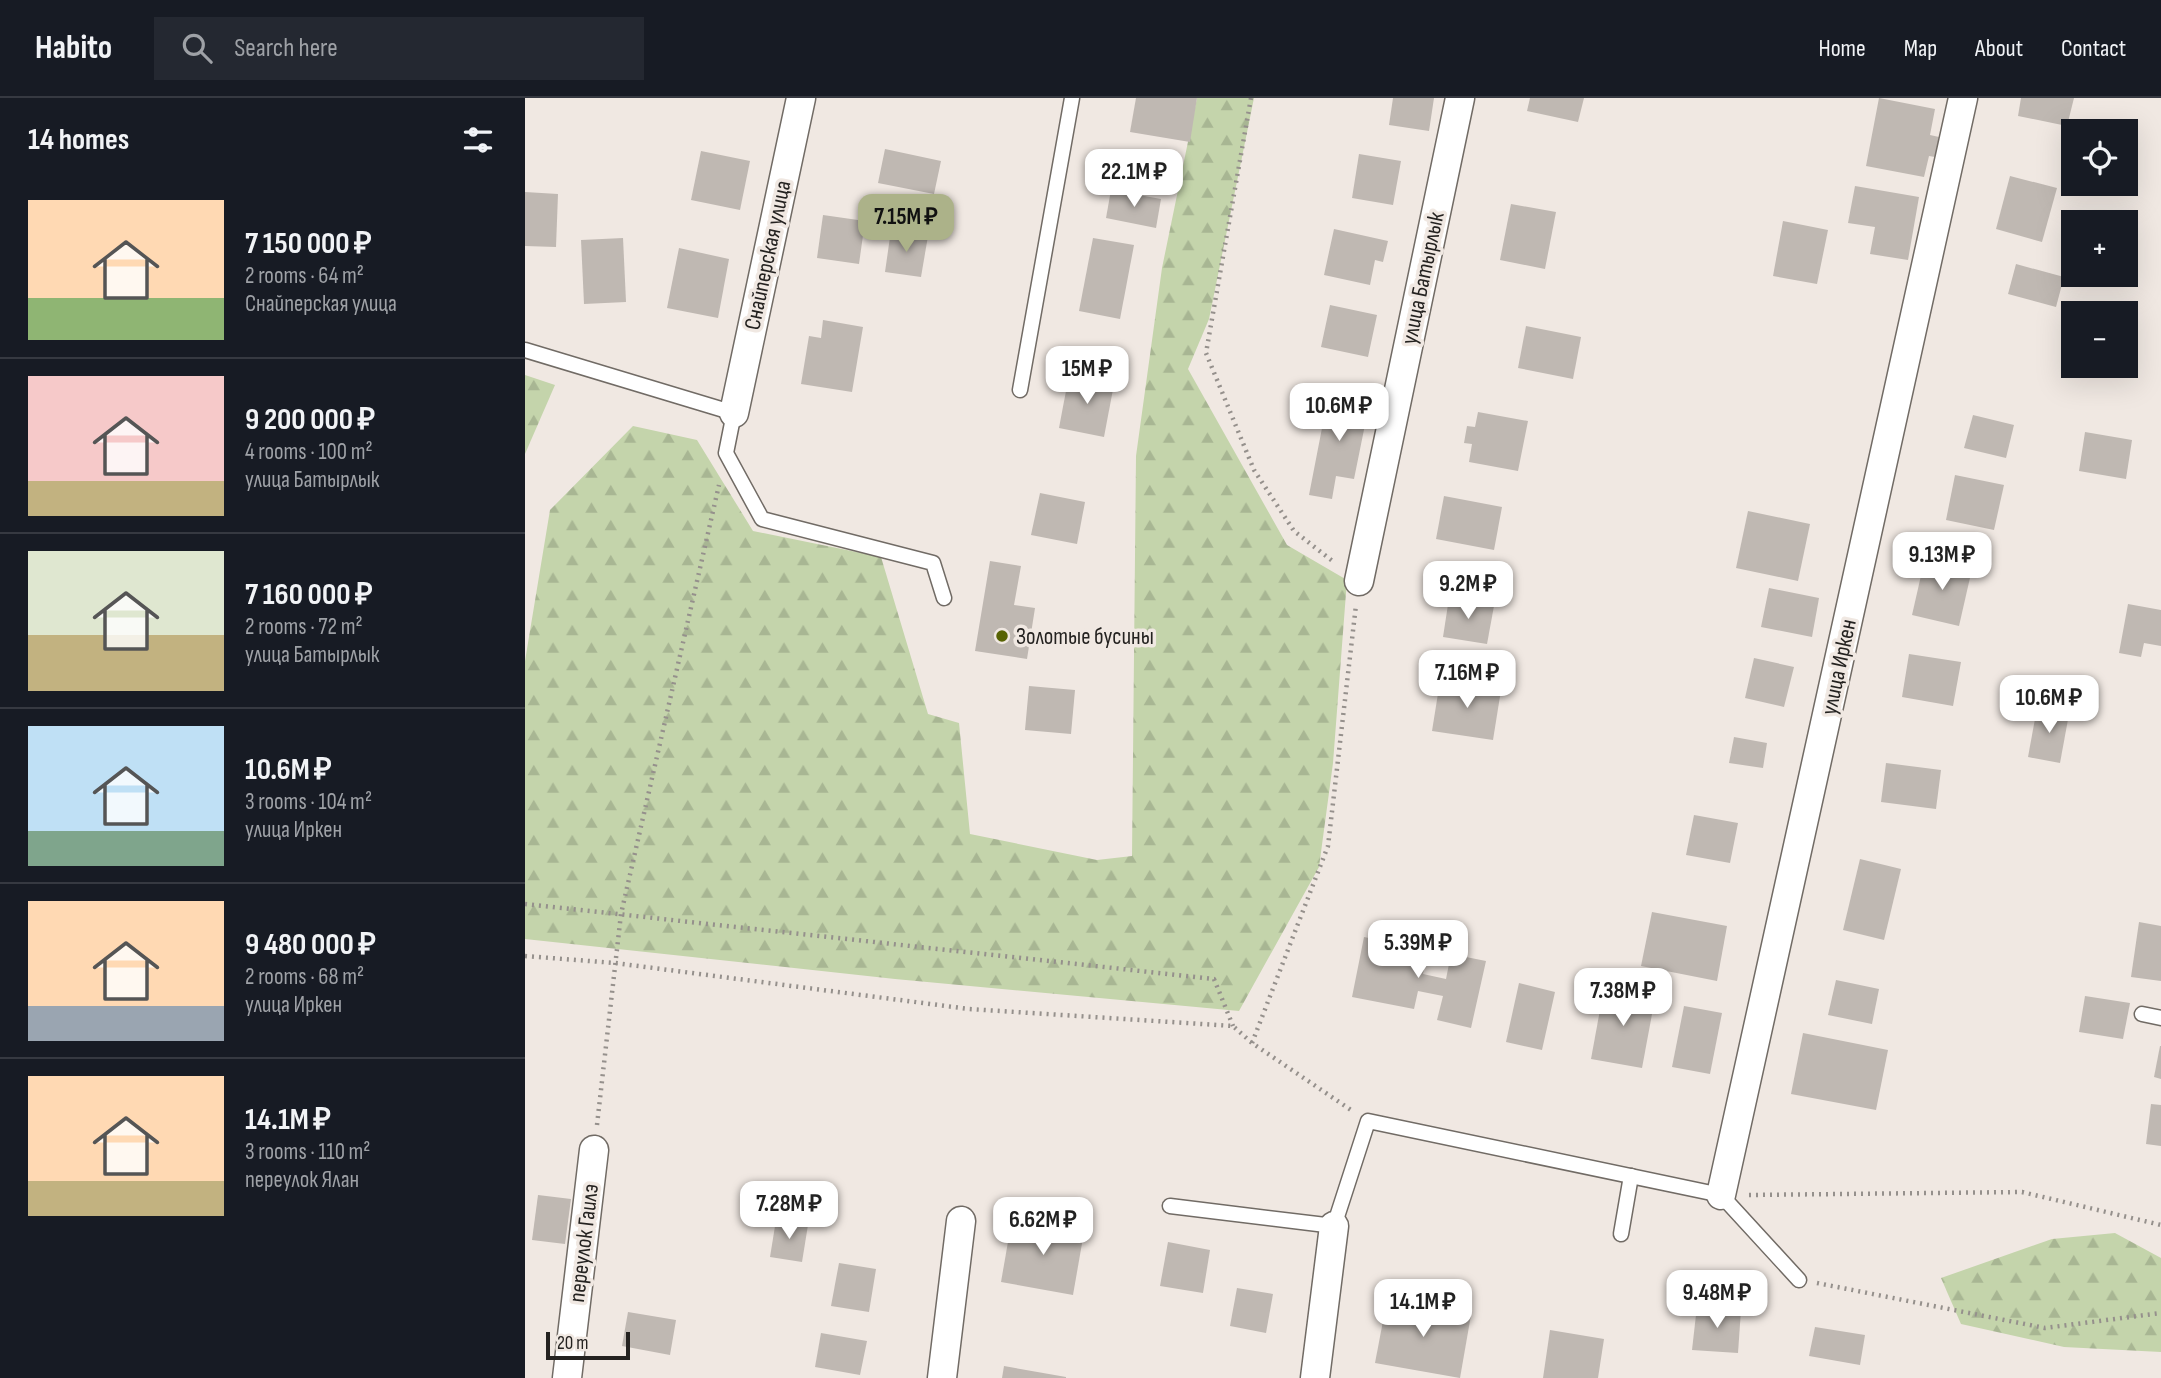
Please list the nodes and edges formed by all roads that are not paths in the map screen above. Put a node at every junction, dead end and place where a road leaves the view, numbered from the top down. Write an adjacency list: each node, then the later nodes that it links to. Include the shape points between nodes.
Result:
1 (801, 98): 7 (street, Снайперская улица)
2 (1072, 98): 6 (lane)
3 (1460, 98): 8 (street, улица Батырлык)
4 (1963, 98): 14 (street, улица Иркен)
5 (525, 350): 7 (lane)
6 (1020, 390)
7 (734, 413): 9 (lane, via 726,453 762,519 933,563)
8 (1359, 581)
9 (944, 598)
10 (2142, 1014): 11 (lane)
11 (2161, 1018)
12 (594, 1150): 20 (street, переулок Гаилэ)
13 (1631, 1177): 14 (lane); 17 (lane, via 1368,1121); 18 (lane)
14 (1721, 1195): 19 (lane)
15 (1170, 1206): 17 (lane)
16 (961, 1222): 21 (street)
17 (1333, 1226): 22 (street)
18 (1621, 1234)
19 (1799, 1280)
20 (567, 1378)
21 (942, 1378)
22 (1315, 1378)

